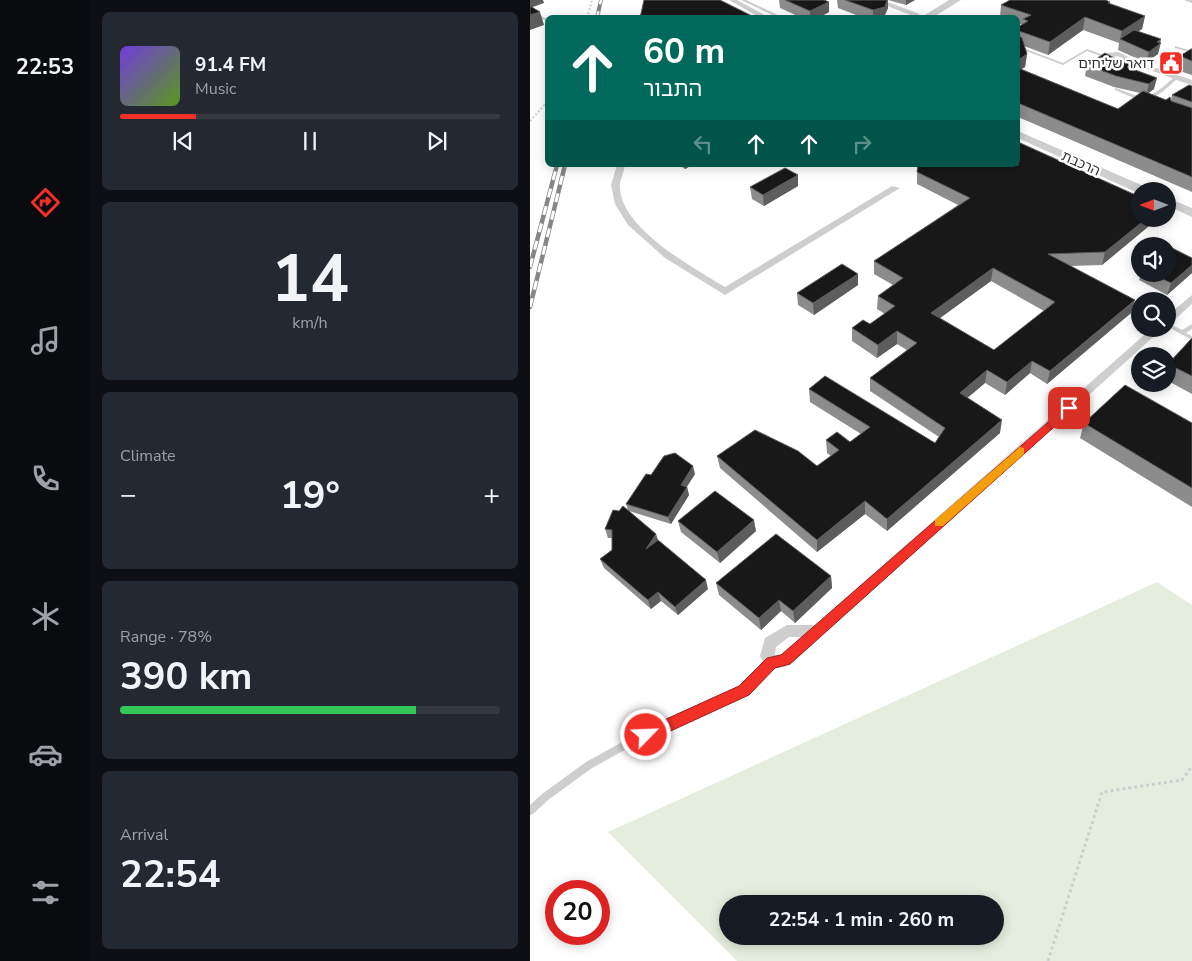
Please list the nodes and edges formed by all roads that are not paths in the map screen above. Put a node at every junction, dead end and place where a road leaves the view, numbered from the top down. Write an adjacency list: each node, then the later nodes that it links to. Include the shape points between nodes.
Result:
1 (732, 0): 7 (street)
2 (875, 0): 11 (street)
3 (941, 0): 12 (street)
4 (956, 0): 13 (street)
5 (1188, 0): 6 (street)
6 (1192, 1)
7 (745, 4): 9 (street); 10 (lane)
8 (530, 12): 14 (lane)
9 (762, 15)
10 (774, 15)
11 (922, 15)
12 (926, 15)
13 (927, 15)
14 (545, 20)
15 (1020, 47): 18 (lane, via 1063,64 1087,50)
16 (1176, 47): 17 (lane)
17 (1192, 52)
18 (1106, 57): 19 (street, via 1118,54)
19 (1176, 78): 20 (street); 21 (lane, via 1148,100)
20 (1192, 83)
21 (1116, 89)
22 (1020, 135): 24 (street, הרכבת)
23 (620, 167): 25 (street, via 615,177 617,198 623,213 638,233 725,292)
24 (1131, 185)
25 (895, 188)
26 (1176, 206): 27 (street)
27 (1192, 213)
28 (1192, 298): 29 (street)
29 (1176, 313)
30 (1192, 326): 32 (lane)
31 (1176, 329): 32 (lane)
32 (1182, 332): 34 (lane)
33 (1148, 337): 35 (street)
34 (1192, 338)
35 (818, 631): 36 (street, via 785,660); 36 (street, via 787,631 770,643 767,656)
36 (772, 662): 37 (lane, via 744,691 589,764)
37 (530, 811)

